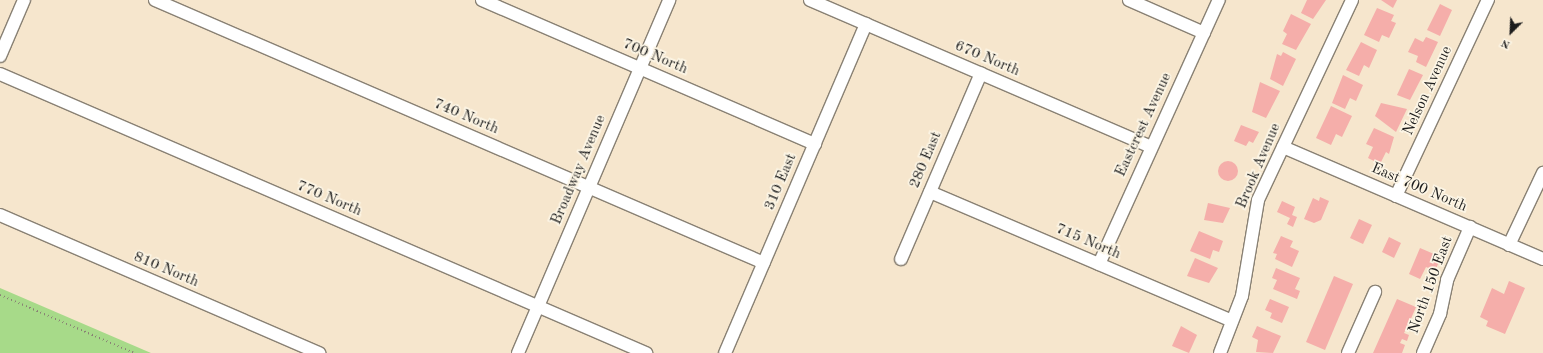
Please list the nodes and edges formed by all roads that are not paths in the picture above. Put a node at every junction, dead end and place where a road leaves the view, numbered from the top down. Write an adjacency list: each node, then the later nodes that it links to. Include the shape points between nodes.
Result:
1 (24, 0): 12 (street)
2 (155, 0): 20 (street, 740 North)
3 (482, 0): 13 (street, 700 North)
4 (669, 0): 13 (street, Broadway Avenue)
5 (810, 0): 10 (street, 670 North)
6 (1129, 0): 11 (street)
7 (1219, 0): 11 (street, Eastcrest Avenue)
8 (1352, 0): 18 (street, Brook Avenue)
9 (1488, 0): 22 (street, Nelson Avenue)
10 (866, 24): 14 (street, 670 North); 16 (street, 310 East)
11 (1204, 33): 17 (street, Eastcrest Avenue)
12 (0, 56)
13 (640, 68): 16 (street, 700 North); 20 (street, Broadway Avenue)
14 (981, 73): 17 (street, 670 North); 21 (street, 280 East)
15 (0, 74): 31 (street, 770 North)
16 (815, 144): 28 (street, 310 East)
17 (1151, 147): 29 (street, Eastcrest Avenue)
18 (1283, 147): 22 (street, East 700 North); 32 (street, Brook Avenue, via 1255,211 1244,287)
19 (1543, 172): 25 (street)
20 (589, 187): 28 (street, 740 North); 31 (street, Broadway Avenue)
21 (930, 192): 26 (street, 280 East); 29 (street, 715 North)
22 (1396, 196): 24 (street, East 700 North)
23 (0, 216): 33 (street, 810 North)
24 (1470, 227): 25 (street, East 700 North); 39 (street, North 150 East, via 1447,280 1440,314)
25 (1509, 245): 27 (street, East 700 North)
26 (901, 259)
27 (1543, 259)
28 (764, 263): 36 (street, 310 East)
29 (1099, 264): 32 (street, 715 North)
30 (1375, 292): 38 (street)
31 (538, 306): 34 (street, Broadway Avenue); 35 (street, 770 North)
32 (1232, 322): 37 (street, Brook Avenue)
33 (319, 353)
34 (518, 353)
35 (646, 353)
36 (724, 353)
37 (1220, 353)
38 (1348, 353)
39 (1423, 353)

